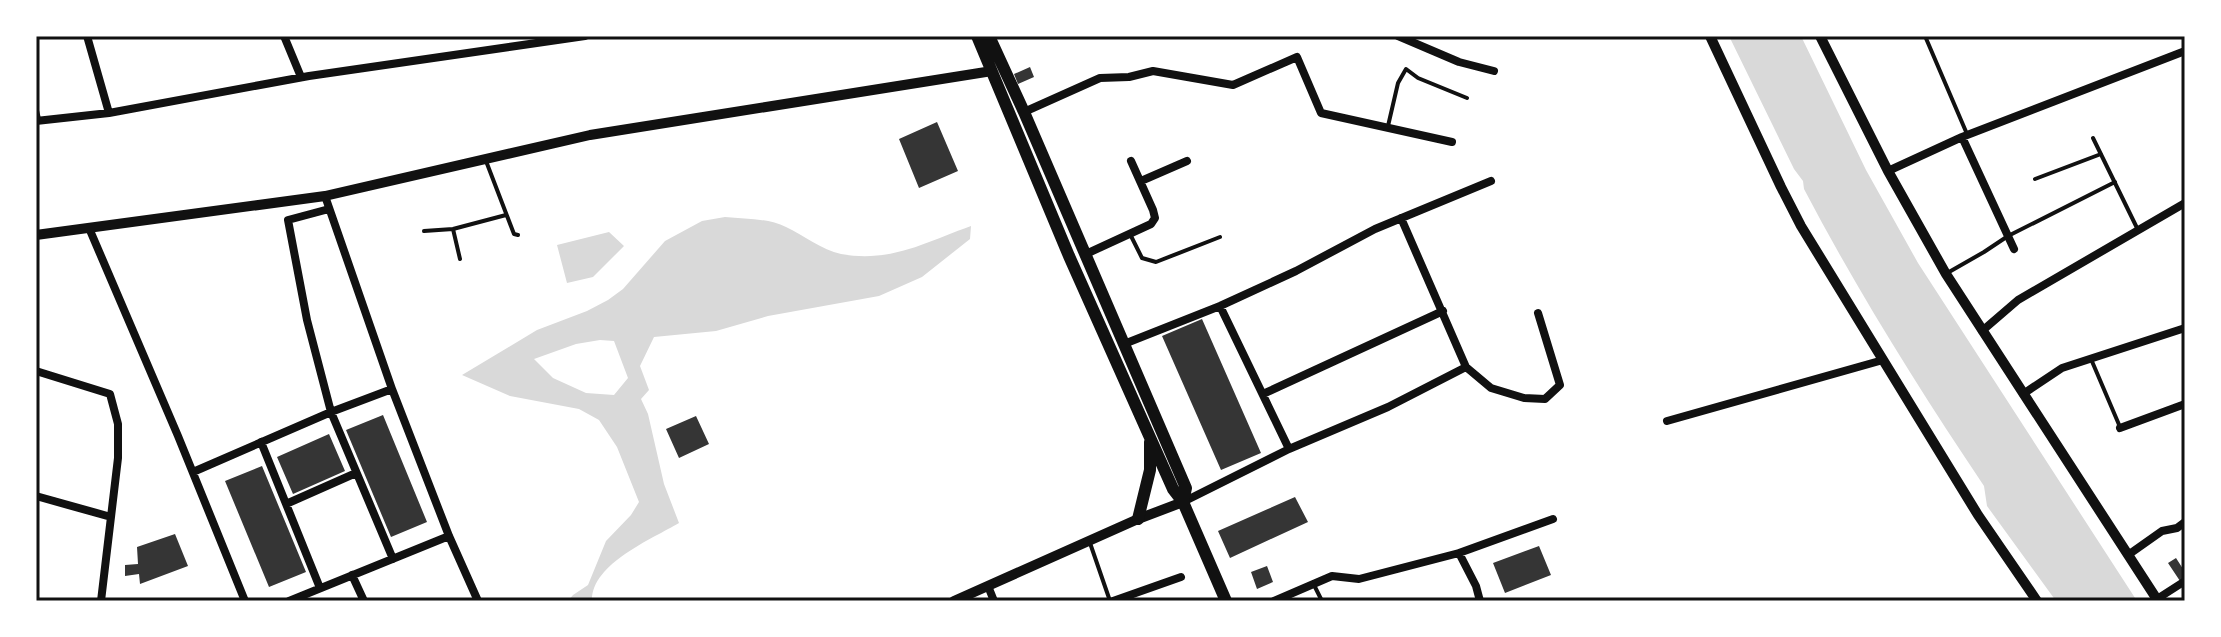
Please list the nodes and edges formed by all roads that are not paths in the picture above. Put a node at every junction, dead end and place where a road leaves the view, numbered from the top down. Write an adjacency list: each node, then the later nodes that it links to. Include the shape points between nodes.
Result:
1 (87, 36): 18 (street)
2 (284, 36): 14 (street)
3 (585, 36): 10 (street)
4 (977, 36): 12 (main road)
5 (989, 36): 17 (main road)
6 (1398, 36): 13 (street)
7 (1710, 36): 58 (street, via 1791,208)
8 (1820, 36): 28 (street)
9 (1925, 36): 21 (lane)
10 (517, 41): 14 (street)
11 (2185, 51): 21 (street)
12 (992, 71): 25 (street, via 590,135); 68 (main road)
13 (1494, 71)
14 (301, 77): 18 (street)
15 (1467, 98): 20 (lane, via 1406,69)
16 (36, 106): 19 (lane)
17 (1024, 112): 20 (street, via 1100,78 1153,71 1233,85 1297,57 1321,113); 48 (main road)
18 (109, 113): 19 (street)
19 (38, 121)
20 (1387, 128): 23 (street)
21 (1964, 136): 28 (street); 45 (street)
22 (2093, 138): 24 (lane)
23 (1452, 142)
24 (2101, 154): 29 (lane); 32 (lane)
25 (485, 158): 33 (street); 36 (lane)
26 (1131, 161): 30 (street)
27 (1187, 161): 30 (street)
28 (1888, 171): 50 (street)
29 (2035, 179)
30 (1141, 181): 42 (street, via 1155,218)
31 (1491, 181): 37 (street)
32 (2115, 182): 40 (lane); 45 (lane)
33 (325, 196): 35 (street); 38 (street)
34 (2185, 203): 40 (street)
35 (329, 209): 61 (street); 65 (street, via 288,220)
36 (506, 215): 39 (lane); 44 (lane)
37 (1401, 218): 51 (street); 52 (street)
38 (89, 228): 43 (street); 71 (street)
39 (453, 229): 41 (lane); 49 (lane)
40 (2138, 230): 55 (street, via 2018,300)
41 (424, 231)
42 (1130, 234): 46 (lane, via 1142,258 1156,262); 48 (street)
43 (36, 235)
44 (518, 235)
45 (2008, 236): 47 (street); 50 (lane)
46 (1220, 237)
47 (2014, 249)
48 (1086, 254): 56 (main road)
49 (460, 259)
50 (1946, 274): 55 (street)
51 (1220, 306): 56 (street); 62 (street)
52 (1443, 311): 59 (street); 62 (street)
53 (1538, 313): 59 (street, via 1560,385 1545,399 1491,388)
54 (2185, 328): 57 (street)
55 (1982, 331): 63 (street)
56 (1124, 344): 74 (main road, via 1186,488)
57 (2091, 359): 63 (street, via 2062,368); 67 (lane)
58 (1883, 360): 66 (street); 104 (street)
59 (1466, 367): 70 (street)
60 (36, 371): 76 (street, via 110,394 118,424)
61 (392, 389): 65 (street); 80 (street)
62 (1263, 394): 70 (street)
63 (2023, 394): 83 (street)
64 (2185, 404): 67 (street)
65 (331, 412): 69 (street); 72 (street)
66 (1667, 421)
67 (2120, 428)
68 (1150, 435): 74 (main road); 77 (main road, via 1150,470)
69 (261, 442): 71 (street); 75 (street)
70 (1289, 449): 74 (street)
71 (193, 472): 94 (street)
72 (356, 473): 75 (street); 84 (street)
73 (36, 496): 76 (street)
74 (1183, 502): 77 (street); 100 (main road)
75 (286, 504): 90 (street)
76 (111, 517): 93 (street)
77 (1138, 519): 81 (street)
78 (1553, 519): 82 (street)
79 (2185, 522): 83 (street)
80 (449, 536): 84 (street); 97 (street)
81 (1090, 540): 89 (street); 99 (lane)
82 (1459, 553): 88 (street, via 1359,579 1332,576); 103 (street)
83 (2128, 555): 92 (street)
84 (393, 559): 85 (street)
85 (352, 575): 90 (street); 96 (street)
86 (1181, 577): 99 (street)
87 (2185, 581): 92 (street)
88 (1313, 584): 101 (street); 102 (lane)
89 (988, 586): 91 (street); 98 (street)
90 (320, 588): 95 (street)
91 (959, 600)
92 (2158, 600)
93 (101, 601)
94 (245, 601)
95 (289, 601)
96 (364, 601)
97 (478, 601)
98 (994, 601)
99 (1112, 601)
100 (1226, 601)
101 (1274, 601)
102 (1322, 601)
103 (1480, 601)
104 (2037, 601)

